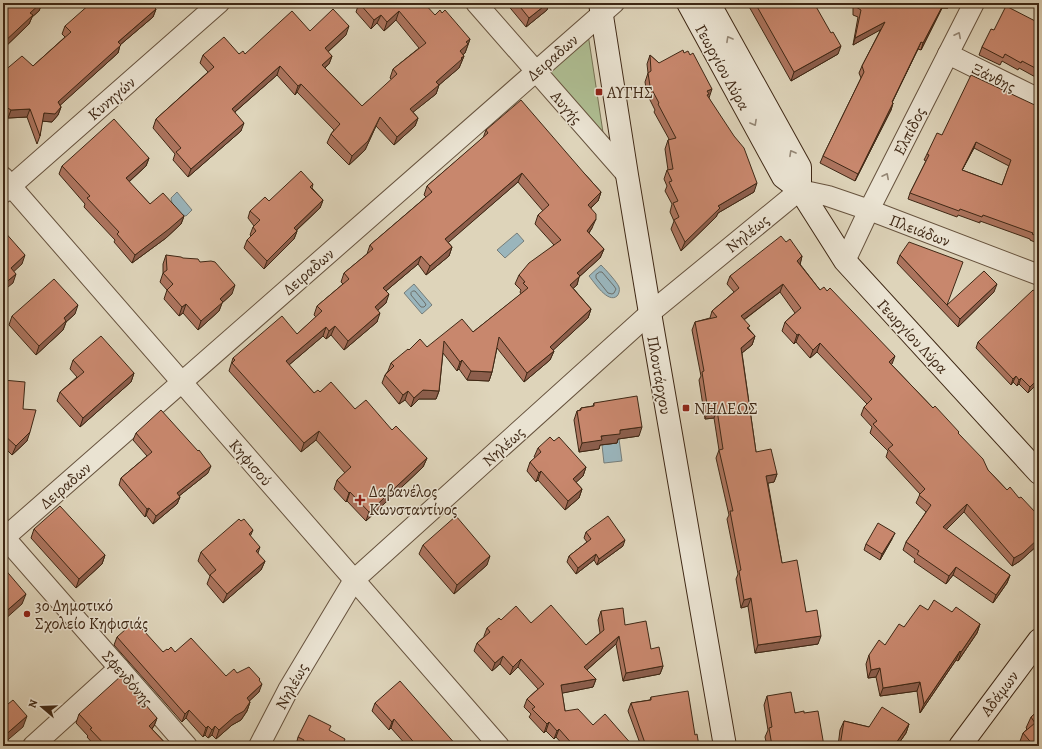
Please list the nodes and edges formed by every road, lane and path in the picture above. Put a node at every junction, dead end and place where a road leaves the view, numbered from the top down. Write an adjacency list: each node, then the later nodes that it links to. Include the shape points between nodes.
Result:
1 (220, 3): 11 (street, Κυνηγών)
2 (476, 3): 8 (street, Αυγής)
3 (688, 3): 12 (street, Γεωργίου Λύρα, one-way to 12, via 783,177)
4 (709, 3): 12 (street, Γεωργίου Λύρα, one-way to 4, via 800,167)
5 (974, 3): 7 (street, Ελπίδος, one-way to 5)
6 (605, 6): 8 (street, Δειραδων); 10 (street, Πλουτάρχου)
7 (948, 54): 9 (street, Ξάνθης); 13 (street, Ελπίδος, one-way to 7)
8 (536, 71): 10 (street, Αυγής); 17 (street, Δειραδων)
9 (1039, 99)
10 (627, 175): 16 (street, Πλουτάρχου)
11 (6, 185): 17 (street, Κηφισού)
12 (800, 190): 13 (street, Πλειάδων, via 828,196); 14 (street, Γεωργίου Λύρα); 16 (street, Νηλέως)
13 (868, 210): 14 (street, Ελπίδος); 15 (street, Πλειάδων)
14 (845, 261): 18 (street, Γεωργίου Λύρα)
15 (1039, 274)
16 (650, 313): 20 (street, Νηλέως); 27 (street, Πλουτάρχου)
17 (182, 382): 19 (street, Δειραδων); 20 (street, Κηφισού)
18 (1039, 473)
19 (4, 538): 22 (street, Σφενδόνης)
20 (354, 580): 25 (street, Νηλέως, via 288,690); 26 (street, Κηφισού)
21 (1039, 640): 28 (street, Αδάμων)
22 (119, 668): 23 (street); 24 (street, Σφενδόνης)
23 (34, 746)
24 (187, 746)
25 (259, 746)
26 (499, 746)
27 (725, 746)
28 (960, 746)

